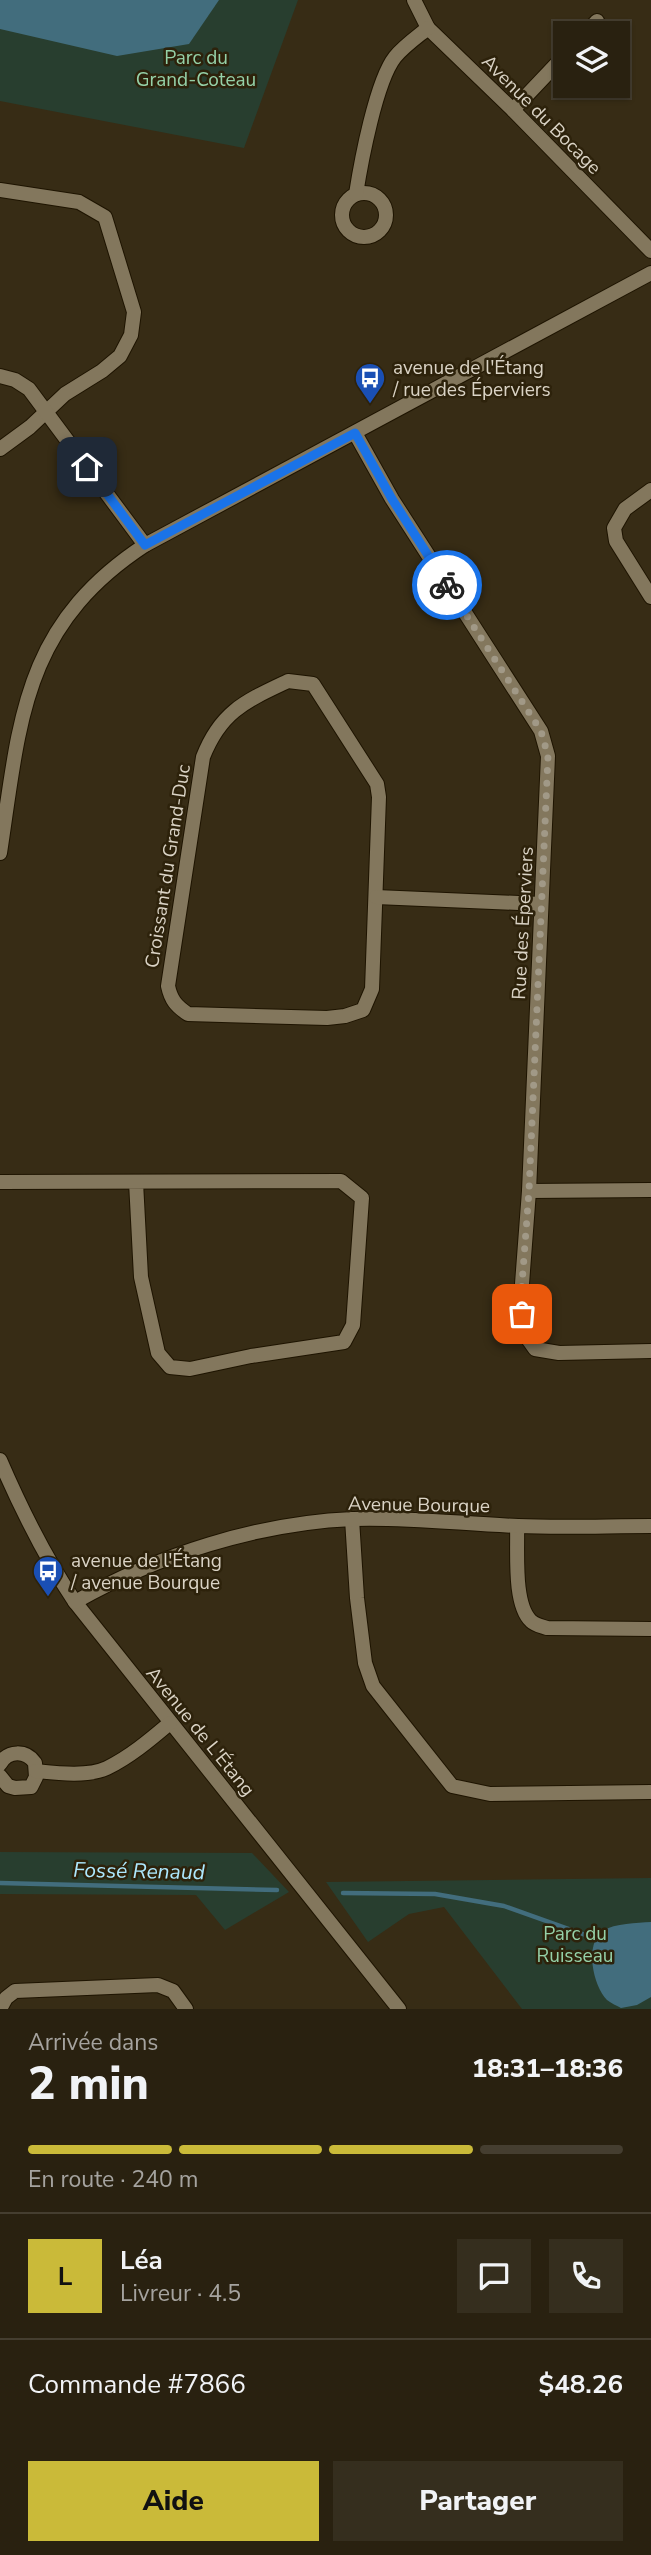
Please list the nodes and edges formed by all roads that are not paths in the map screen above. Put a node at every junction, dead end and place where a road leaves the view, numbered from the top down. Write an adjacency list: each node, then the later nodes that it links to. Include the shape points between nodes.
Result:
1 (414, 0): 2 (street, Avenue du Bocage)
2 (428, 28): 4 (street, Avenue du Bocage); 6 (street, via 394,58 383,79)
3 (553, 68): 4 (street)
4 (513, 110): 7 (street, Avenue du Bocage)
5 (0, 190): 10 (street, via 79,202 105,217 134,312 131,335 120,356)
6 (356, 194)
7 (651, 251)
8 (651, 273): 11 (street)
9 (0, 376): 10 (street, via 29,389)
10 (46, 411): 12 (street); 14 (street)
11 (355, 433): 14 (street); 18 (street, Rue des Éperviers, via 392,499 541,731 548,756)
12 (0, 449)
13 (651, 490): 15 (street, via 625,509 614,528 616,541)
14 (145, 545): 16 (street, via 90,589 68,614 40,664 24,707)
15 (651, 597)
16 (0, 853)
17 (376, 897): 17 (street, Croissant du Grand-Duc, via 377,784 313,684 288,681 253,698 228,716 212,735 203,757 168,986 171,999 188,1014 327,1018 363,1010 372,989); 18 (street)
18 (541, 904): 21 (street, Rue des Éperviers)
19 (0, 1182): 20 (street)
20 (135, 1182): 20 (street, via 341,1181 362,1198 353,1325 344,1342 190,1368 170,1367 158,1353 141,1277)
21 (529, 1191): 22 (street); 23 (street, Rue des Éperviers, via 521,1297 523,1332 534,1349 559,1353)
22 (651, 1191)
23 (651, 1351)
24 (0, 1460): 28 (street, Avenue de L'Étang, via 16,1501)
25 (352, 1519): 26 (street, Avenue Bourque); 28 (street, Avenue Bourque, via 273,1530 206,1546 150,1565); 34 (street, via 365,1663 373,1686 452,1786 490,1794)
26 (517, 1526): 27 (street, Avenue Bourque); 29 (street, via 520,1591 524,1611 533,1623 547,1628)
27 (651, 1526)
28 (75, 1602): 30 (street, Avenue de L'Étang)
29 (651, 1629)
30 (170, 1723): 32 (street, via 105,1769 67,1774); 37 (street, Avenue de L'Étang)
31 (0, 1764): 32 (street, via 8,1756 25,1755 35,1763)
32 (36, 1771): 33 (street, via 31,1787 26,1788 8,1786)
33 (0, 1776)
34 (651, 1792)
35 (0, 2009): 36 (street, via 15,1991 158,1986 173,1991)
36 (186, 2009)
37 (399, 2009)

